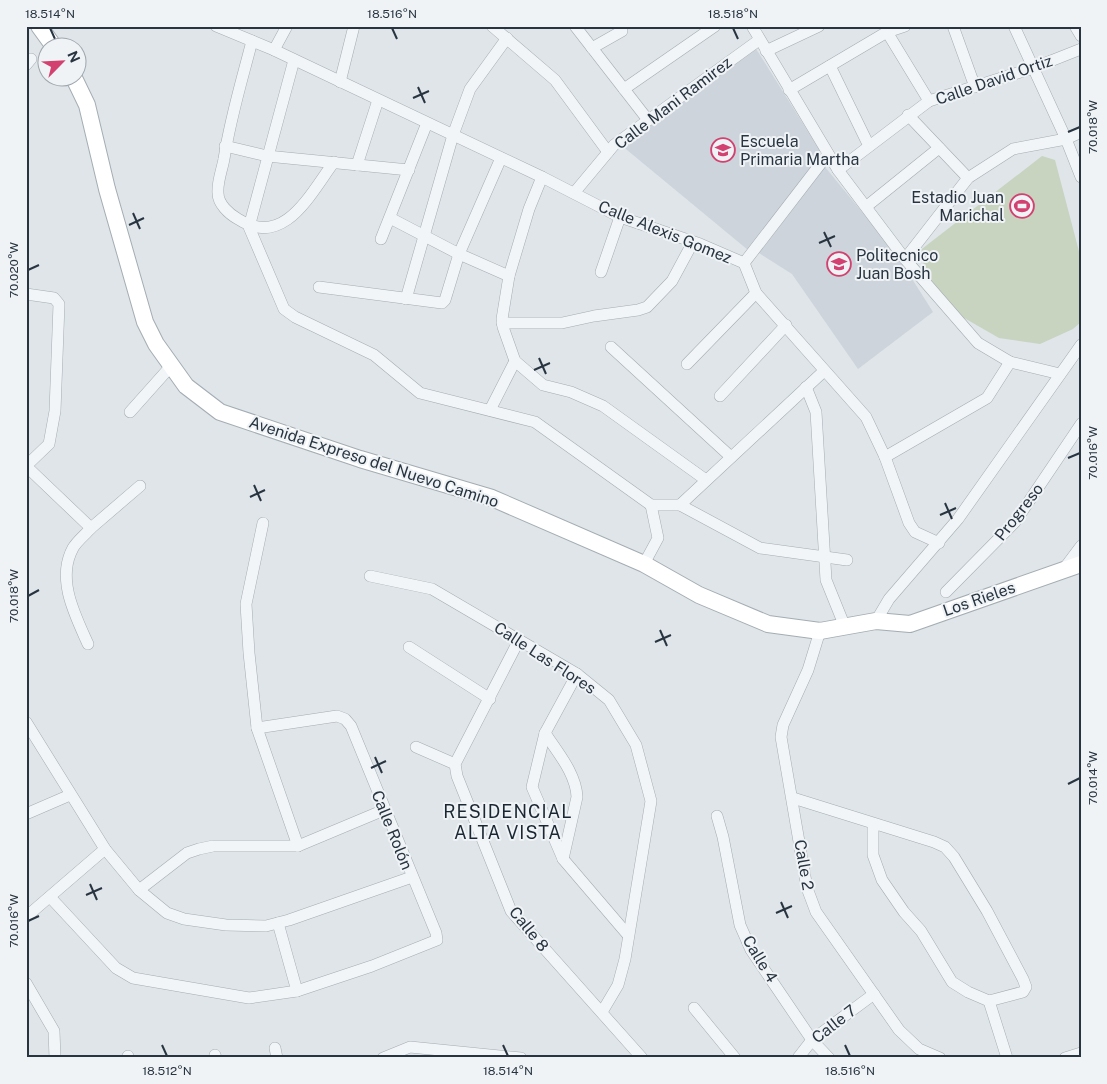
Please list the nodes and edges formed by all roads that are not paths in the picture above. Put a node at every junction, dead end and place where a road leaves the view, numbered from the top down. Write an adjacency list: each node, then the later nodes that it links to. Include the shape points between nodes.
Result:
1 (39, 26): 17 (street)
2 (216, 26): 20 (street, Calle Alexis Gomez)
3 (287, 26): 23 (street)
4 (354, 26): 28 (street)
5 (492, 26): 18 (street)
6 (575, 26): 21 (street)
7 (715, 26): 31 (street)
8 (752, 26): 19 (street)
9 (819, 26): 24 (street)
10 (905, 26): 15 (street)
11 (953, 26): 29 (street)
12 (1014, 26): 27 (street)
13 (1075, 26): 16 (street)
14 (622, 31): 21 (street)
15 (887, 32): 26 (street); 34 (street)
16 (1081, 36)
17 (48, 38)
18 (507, 38): 39 (street, via 470,89); 44 (street, via 555,80)
19 (758, 40): 24 (street); 36 (street, Calle Mani Ramirez)
20 (252, 41): 23 (street, Calle Alexis Gomez); 41 (street)
21 (592, 48): 31 (street)
22 (1081, 49): 27 (street, Calle David Ortiz)
23 (274, 50): 25 (street, Calle Alexis Gomez)
24 (766, 51): 32 (street)
25 (294, 60): 28 (street, Calle Alexis Gomez); 46 (street)
26 (830, 66): 32 (street); 42 (street)
27 (1033, 68): 29 (street, Calle David Ortiz); 40 (street)
28 (340, 82): 33 (street, Calle Alexis Gomez)
29 (975, 87): 34 (street, Calle David Ortiz)
30 (79, 88): 79 (street, Avenida Expreso del Nuevo Camino, via 87,105 106,188 145,322)
31 (624, 89): 36 (street)
32 (789, 90): 45 (street)
33 (378, 100): 37 (street, Calle Alexis Gomez); 49 (street)
34 (929, 101): 35 (street, Calle David Ortiz)
35 (908, 115): 42 (street, Calle David Ortiz); 43 (street)
36 (648, 120): 44 (street, Calle Mani Ramirez)
37 (427, 123): 39 (street, Calle Alexis Gomez); 50 (street)
38 (1081, 132): 40 (street)
39 (453, 135): 47 (street, Calle Alexis Gomez); 60 (street)
40 (1066, 139): 53 (street); 54 (street, via 1013,149)
41 (225, 146): 46 (street); 59 (street, via 217,194 228,213)
42 (869, 146): 51 (street, Calle David Ortiz)
43 (939, 148): 54 (street); 56 (street)
44 (608, 152): 55 (street, Calle Mani Ramirez)
45 (828, 154): 51 (street); 65 (street)
46 (267, 156): 48 (street); 59 (street)
47 (501, 158): 52 (street, Calle Alexis Gomez); 63 (street)
48 (334, 162): 49 (street); 59 (street, via 295,214 284,223 272,228)
49 (357, 165): 50 (street)
50 (409, 170): 58 (street)
51 (838, 170): 56 (street)
52 (542, 177): 55 (street, Calle Alexis Gomez); 67 (street)
53 (1081, 177)
54 (968, 178): 64 (street)
55 (574, 193): 57 (street, Calle Alexis Gomez)
56 (867, 206): 64 (street)
57 (620, 217): 62 (street, Calle Alexis Gomez); 66 (street)
58 (390, 218): 60 (street); 61 (street)
59 (249, 227): 84 (street, via 284,309 374,355 420,393)
60 (423, 236): 63 (street); 71 (street)
61 (381, 239)
62 (693, 242): 65 (street, Calle Alexis Gomez); 72 (street, via 672,282 647,307 562,323)
63 (459, 254): 67 (street); 71 (street, via 446,300 442,303)
64 (905, 258): 77 (street, via 978,342)
65 (744, 263): 69 (street, Calle Alexis Gomez)
66 (601, 272)
67 (509, 276): 72 (street)
68 (319, 287): 71 (street)
69 (756, 293): 73 (street, Calle Alexis Gomez); 78 (street)
70 (26, 294): 94 (street, via 54,298 59,304 55,411 48,444 26,466)
71 (406, 299)
72 (502, 323): 76 (street)
73 (786, 325): 80 (street, Calle Alexis Gomez); 83 (street)
74 (1081, 345): 81 (street)
75 (611, 347): 87 (street)
76 (515, 361): 84 (street); 89 (street, via 544,385 603,406)
77 (1010, 362): 81 (street); 88 (street, via 987,398)
78 (686, 364)
79 (171, 366): 85 (street); 99 (street, Avenida Expreso del Nuevo Camino, via 186,386 220,412 360,459 492,498)
80 (824, 371): 82 (street); 88 (street, Calle Alexis Gomez, via 866,417)
81 (1060, 374): 95 (street)
82 (806, 387): 87 (street); 97 (street, via 816,412)
83 (720, 396)
84 (490, 410): 91 (street, via 540,425)
85 (130, 412)
86 (1081, 424): 103 (street, Progreso, via 1014,522)
87 (731, 457): 89 (street)
88 (885, 457): 95 (street, Calle Alexis Gomez, via 909,523 915,532)
89 (706, 480): 92 (street)
90 (140, 486): 94 (street)
91 (651, 505): 92 (street); 99 (street, via 658,538)
92 (680, 505): 97 (street, via 760,548)
93 (263, 523): 113 (street, via 246,604)
94 (91, 528): 108 (street, via 73,548 67,567 70,604)
95 (939, 543): 104 (street, via 889,599)
96 (1081, 546): 101 (street)
97 (826, 557): 98 (street); 105 (street, via 826,580)
98 (847, 560)
99 (644, 564): 106 (street, Avenida Expreso del Nuevo Camino, via 699,595 754,620)
100 (1081, 564): 101 (street, Los Rieles)
101 (1063, 570): 104 (street, Los Rieles, via 910,624)
102 (370, 576): 107 (street, Calle Las Flores, via 432,589)
103 (946, 592)
104 (876, 621): 105 (street, Avenida Expreso del Nuevo Camino)
105 (844, 627): 106 (street, Avenida Expreso del Nuevo Camino)
106 (820, 631): 118 (street, Calle 2, via 781,737)
107 (518, 640): 110 (street, Calle Las Flores); 111 (street)
108 (88, 644)
109 (409, 647): 111 (street)
110 (576, 674): 114 (street); 131 (street, Calle Las Flores, via 609,700 636,745 651,801)
111 (490, 699): 116 (street)
112 (26, 722): 117 (street)
113 (257, 728): 119 (street, Calle Rolón, via 337,716 345,719 351,726); 123 (street)
114 (545, 733): 125 (street, via 532,787); 125 (street, via 577,788)
115 (416, 747): 116 (street)
116 (455, 764): 137 (street, Calle 8, via 511,911)
117 (70, 795): 120 (street); 124 (street)
118 (793, 798): 122 (street); 134 (street, Calle 2, via 811,901)
119 (384, 810): 123 (street); 126 (street, Calle Rolón)
120 (26, 814)
121 (717, 816): 138 (street, Calle 4, via 740,925 751,950)
122 (873, 824): 135 (street, via 873,855 882,880 921,931 952,982); 135 (street, via 934,842 945,847 954,857 987,911 1026,987 1023,992)
123 (298, 846): 127 (street, via 213,846 198,849 187,853)
124 (105, 849): 127 (street); 128 (street)
125 (563, 859): 131 (street)
126 (412, 877): 130 (street); 133 (street, Calle Rolón, via 437,940)
127 (139, 890): 130 (street, via 167,913 184,919 266,926)
128 (50, 897): 129 (street); 133 (street, via 116,968 133,978 249,998)
129 (26, 917)
130 (278, 923): 133 (street)
131 (628, 935): 137 (street, Calle Las Flores, via 618,985)
132 (26, 983): 140 (street, via 54,1031)
133 (297, 991)
134 (874, 994): 138 (street, Calle 7); 147 (street, Calle 2, via 908,1040)
135 (989, 1000): 148 (street)
136 (694, 1008): 144 (street)
137 (602, 1012): 143 (street, Calle 8)
138 (812, 1040): 145 (street, Calle 7); 146 (street, Calle 4)
139 (1081, 1053): 149 (street)
140 (55, 1058)
141 (383, 1058): 142 (street, via 410,1047)
142 (521, 1058)
143 (642, 1058)
144 (735, 1058)
145 (798, 1058)
146 (829, 1058)
147 (940, 1058)
148 (1007, 1058)
149 (1065, 1058)

